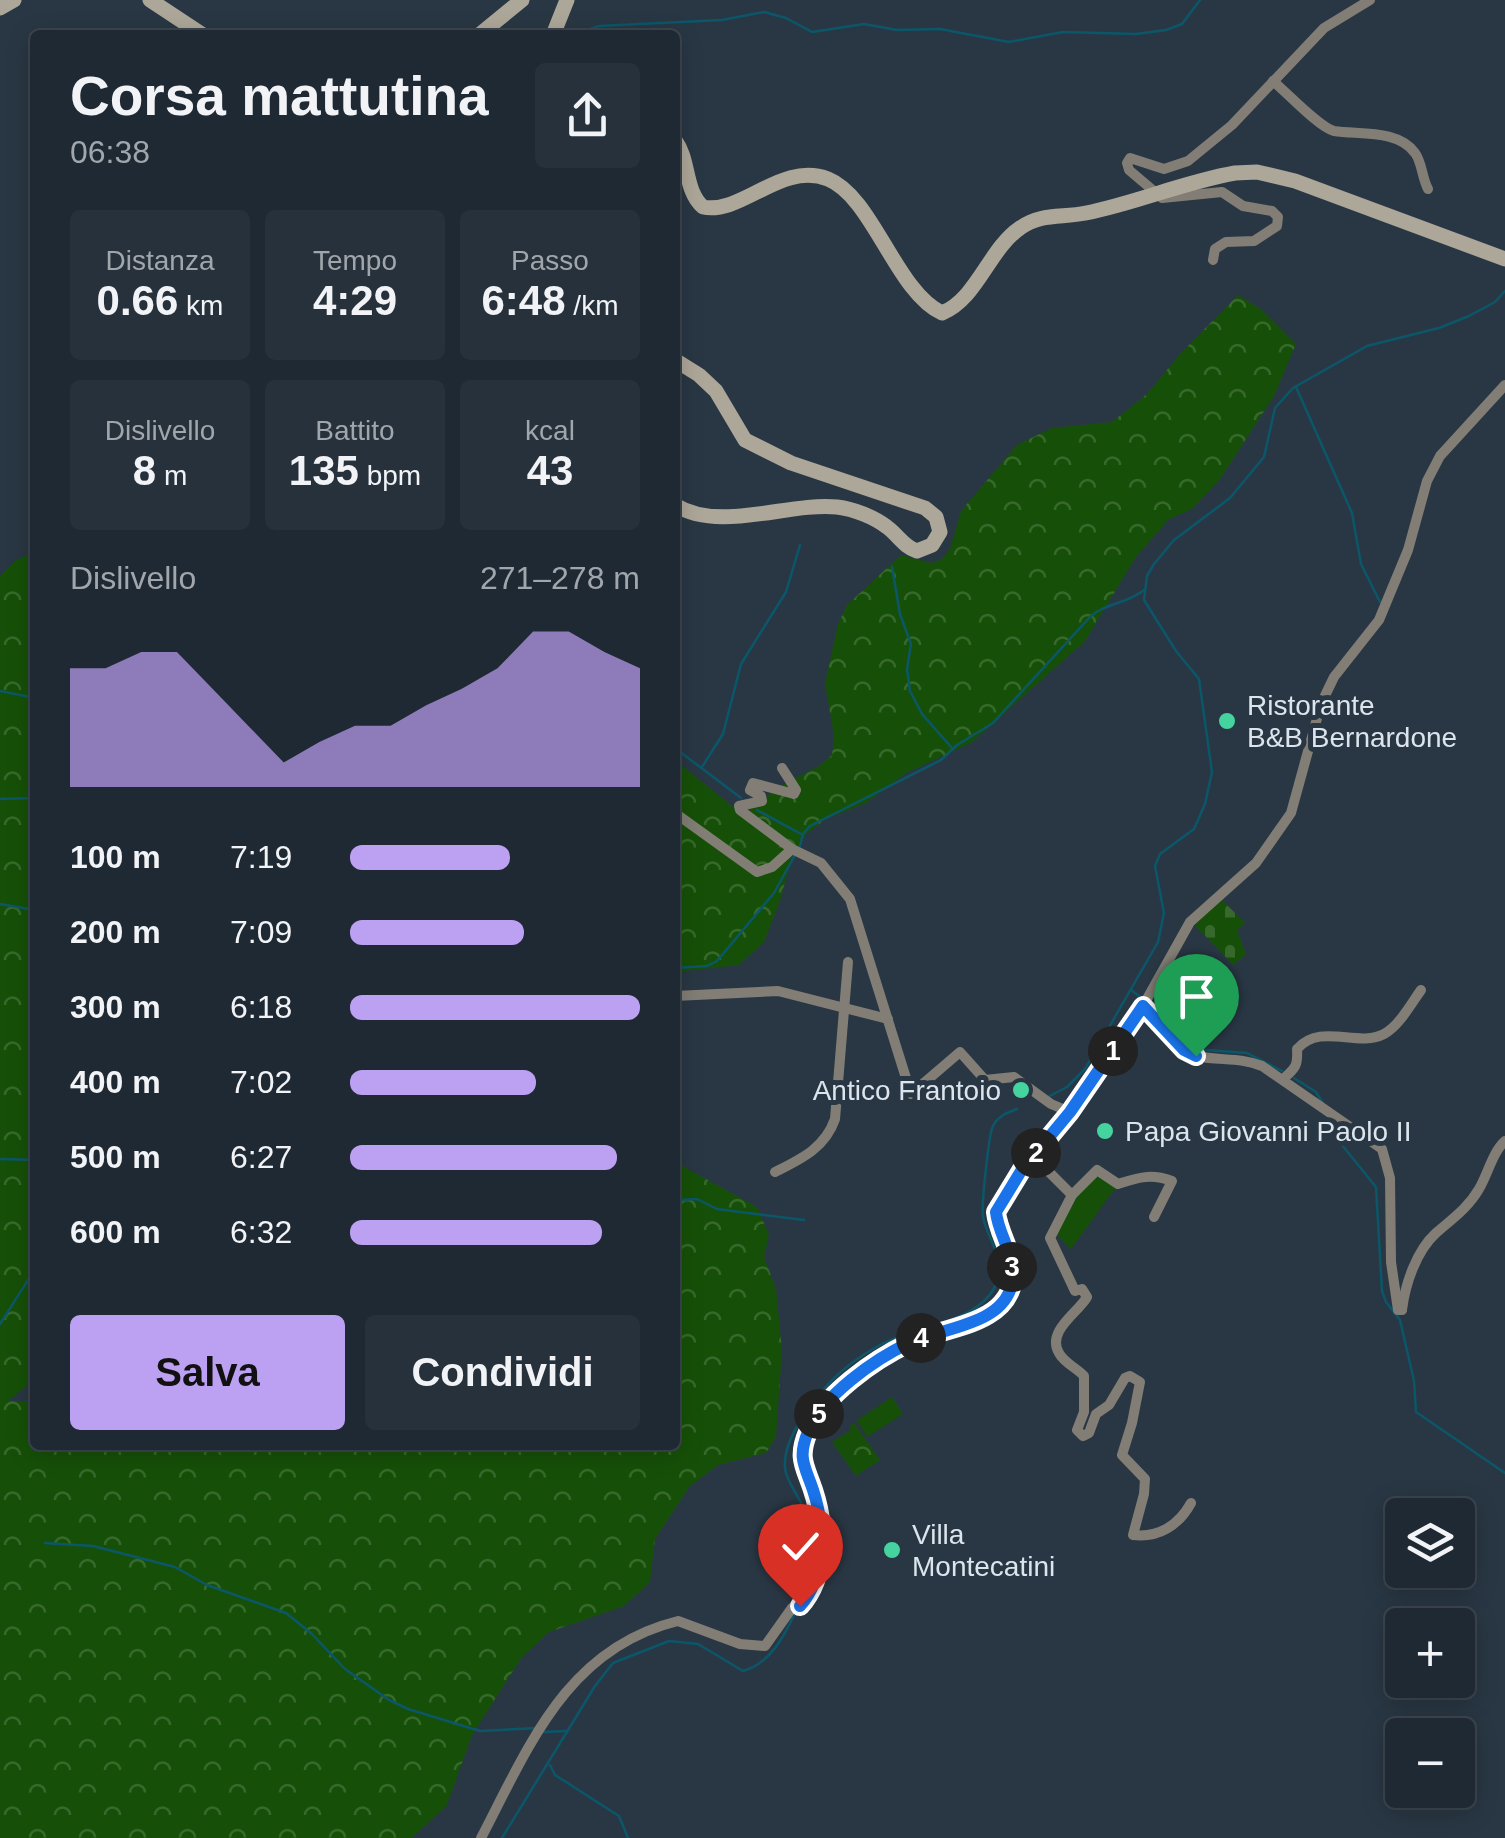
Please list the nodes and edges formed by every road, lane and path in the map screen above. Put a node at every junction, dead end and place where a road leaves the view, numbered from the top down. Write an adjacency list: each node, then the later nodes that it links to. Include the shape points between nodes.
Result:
1 (14, 0): 6 (main road)
2 (150, 0): 7 (main road)
3 (522, 0): 8 (main road)
4 (567, 0): 9 (main road)
5 (1370, 0): 10 (street, via 1324,28)
6 (0, 8)
7 (195, 30)
8 (485, 30)
9 (555, 30)
10 (1274, 81): 12 (street, via 1330,130 1363,131 1410,148); 13 (street, via 1188,161 1164,169 1130,158 1129,170)
11 (680, 148): 13 (main road, via 692,194 703,208 721,208 797,177 829,180 847,194 921,299 942,313 962,298 1011,235 1033,220 1083,214)
12 (1428, 190)
13 (1156, 192): 14 (main road, via 1256,172); 15 (street, via 1162,198 1222,192 1278,216 1277,226 1254,241 1226,242)
14 (1502, 258)
15 (1212, 260)
16 (680, 363): 18 (main road, via 716,391 745,440 791,463 926,508 940,532 917,551 872,518 837,507 703,516)
17 (1505, 385): 25 (street, via 1440,456 1379,620 1321,704 1291,813 1268,850 1190,922)
18 (680, 507)
19 (782, 768): 21 (street, via 794,794 754,783 750,790 762,801 740,810)
20 (680, 817): 21 (street, via 756,872)
21 (792, 849): 27 (street, via 821,863 850,899)
22 (848, 962): 26 (street)
23 (1421, 990): 28 (street, via 1388,1032 1303,1042 1296,1068)
24 (680, 996): 26 (street, via 763,990)
25 (1143, 1006): 28 (street, via 1184,1050 1246,1060); 29 (street)
26 (847, 1007): 27 (street); 32 (street, via 830,1133 808,1155)
27 (888, 1019): 29 (street, via 911,1094 960,1052 985,1080 1014,1077)
28 (1283, 1080): 30 (street, via 1382,1149 1390,1178 1398,1310 1425,1246 1462,1212)
29 (1070, 1112): 31 (street)
30 (1505, 1141)
31 (1033, 1156): 33 (street); 36 (street, via 996,1212 1013,1269 1005,1298 974,1322 878,1359 808,1430 801,1462 818,1511 821,1552 820,1572 800,1604 758,1648 678,1621 600,1656 540,1729)
32 (775, 1172)
33 (1072, 1195): 34 (street, via 1097,1170 1118,1184 1164,1178 1172,1182); 35 (street, via 1050,1238 1075,1291 1087,1297 1056,1343 1062,1358 1084,1376 1084,1412 1076,1430 1086,1435 1125,1378 1137,1378 1122,1455 1144,1479 1134,1535 1176,1524)
34 (1154, 1217)
35 (1191, 1503)
36 (481, 1838)

